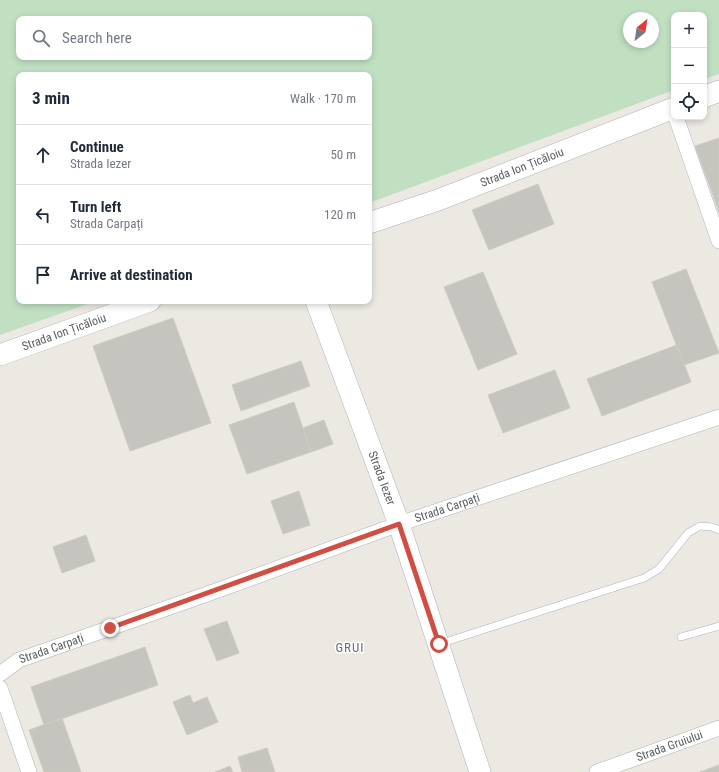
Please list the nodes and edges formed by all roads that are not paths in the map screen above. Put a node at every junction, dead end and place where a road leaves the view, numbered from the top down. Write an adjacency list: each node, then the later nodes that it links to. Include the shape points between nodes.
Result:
1 (719, 91): 2 (street)
2 (707, 96)
3 (671, 112): 5 (street, Strada Ion Țicăloiu, via 438,200)
4 (677, 120): 6 (street)
5 (372, 222)
6 (719, 242)
7 (142, 304): 9 (street, Strada Ion Țicăloiu)
8 (317, 304): 11 (street, Strada Iezer)
9 (0, 355)
10 (719, 417): 11 (street, Strada Carpați)
11 (399, 524): 15 (street, Strada Iezer); 16 (street, Strada Carpați, via 19,660)
12 (719, 530): 15 (lane, via 700,526 688,533 659,569 644,578)
13 (719, 626): 14 (lane)
14 (681, 637)
15 (439, 644): 20 (street, Strada Iezer)
16 (0, 674)
17 (0, 688): 19 (street)
18 (719, 728): 21 (street, Strada Gruiului)
19 (29, 772)
20 (480, 772)
21 (597, 772)

